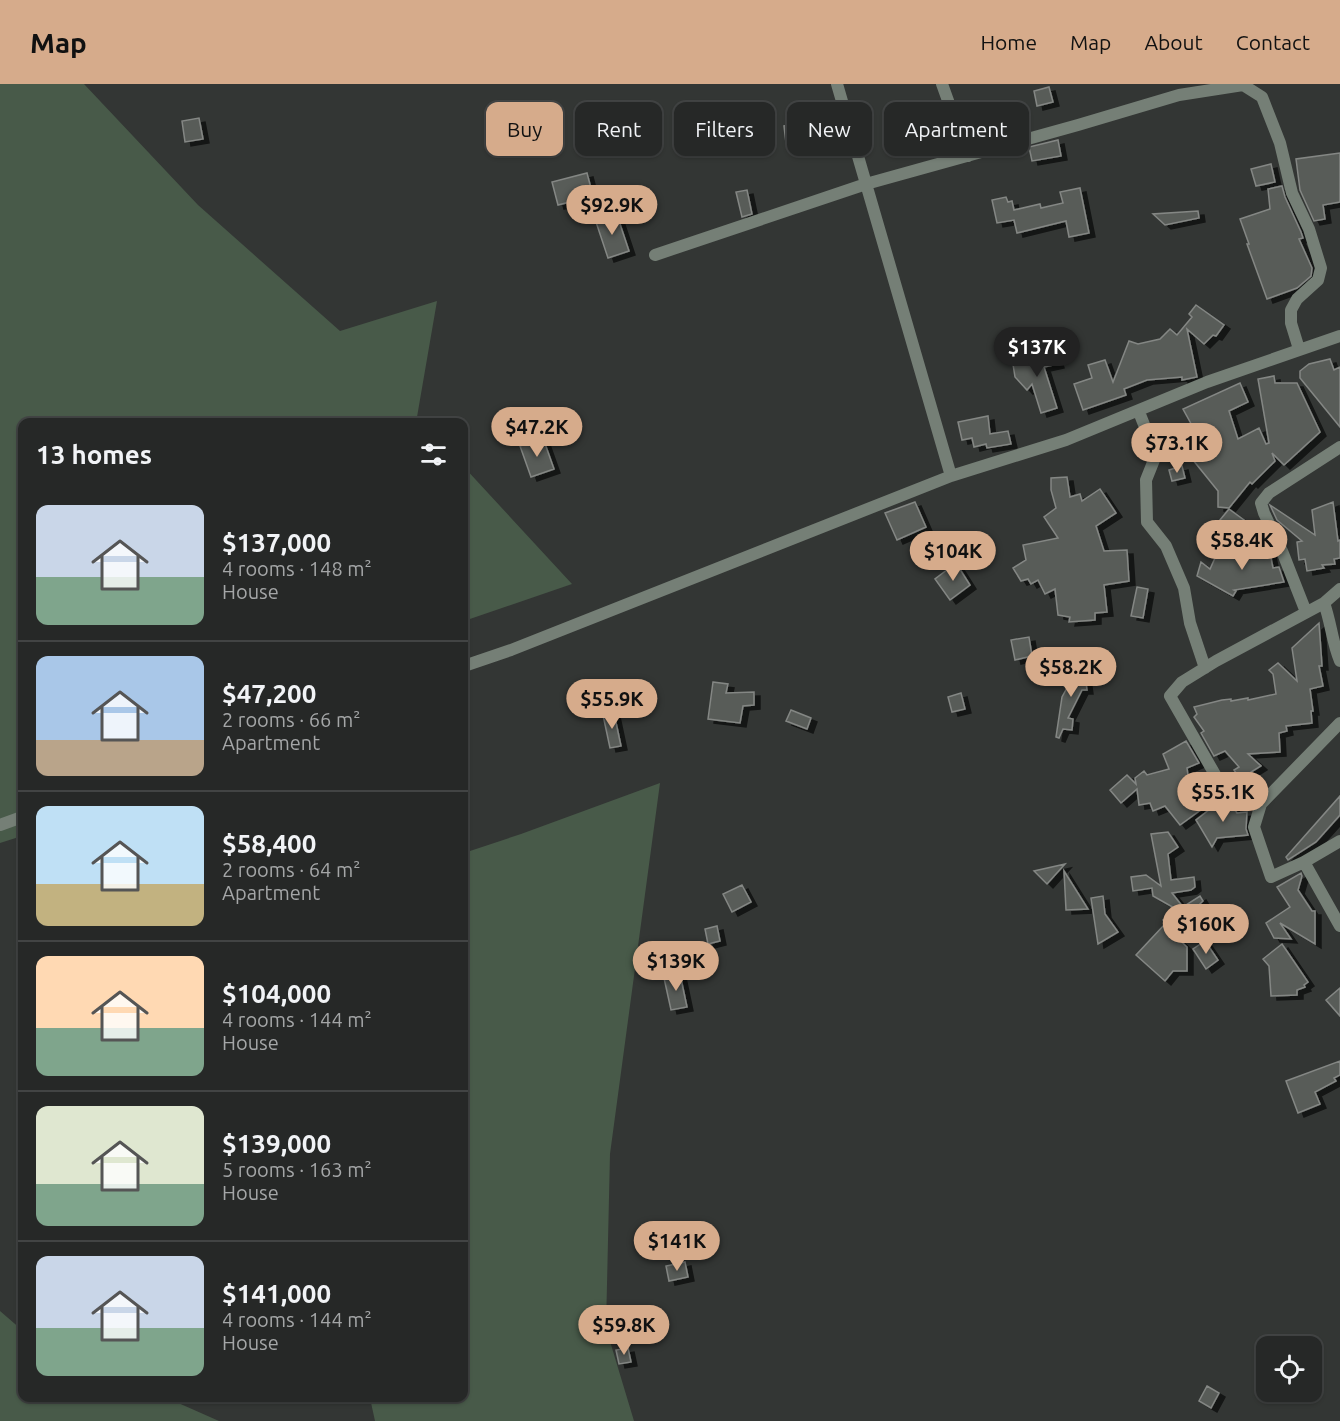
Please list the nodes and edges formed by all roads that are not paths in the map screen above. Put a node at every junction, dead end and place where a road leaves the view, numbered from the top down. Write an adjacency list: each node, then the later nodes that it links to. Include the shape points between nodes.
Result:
1 (837, 84): 7 (street)
2 (942, 84): 4 (street)
3 (1178, 89): 5 (street); 10 (street, via 1243,85 1262,98 1321,267 1318,280 1291,310)
4 (948, 102)
5 (1029, 137)
6 (968, 156): 7 (street)
7 (866, 184): 8 (street); 13 (street)
8 (655, 255)
9 (1340, 336): 10 (street)
10 (1299, 349): 11 (street, via 1207,382)
11 (1139, 412): 13 (street); 19 (street, via 1156,455 1146,480 1147,522 1166,546 1184,588 1190,623)
12 (1340, 447): 16 (street, via 1269,493 1261,503)
13 (951, 476): 18 (street)
14 (1340, 589): 15 (street)
15 (1324, 603): 16 (street); 17 (street)
16 (1306, 612): 19 (street)
17 (1340, 661)
18 (468, 665)
19 (1205, 668): 21 (street, via 1182,682 1170,696)
20 (1340, 723): 25 (street, via 1261,804 1254,827 1271,877)
21 (1221, 785)
22 (18, 818): 23 (street)
23 (0, 825)
24 (1340, 841): 25 (street)
25 (1304, 862): 26 (street)
26 (1340, 926)

